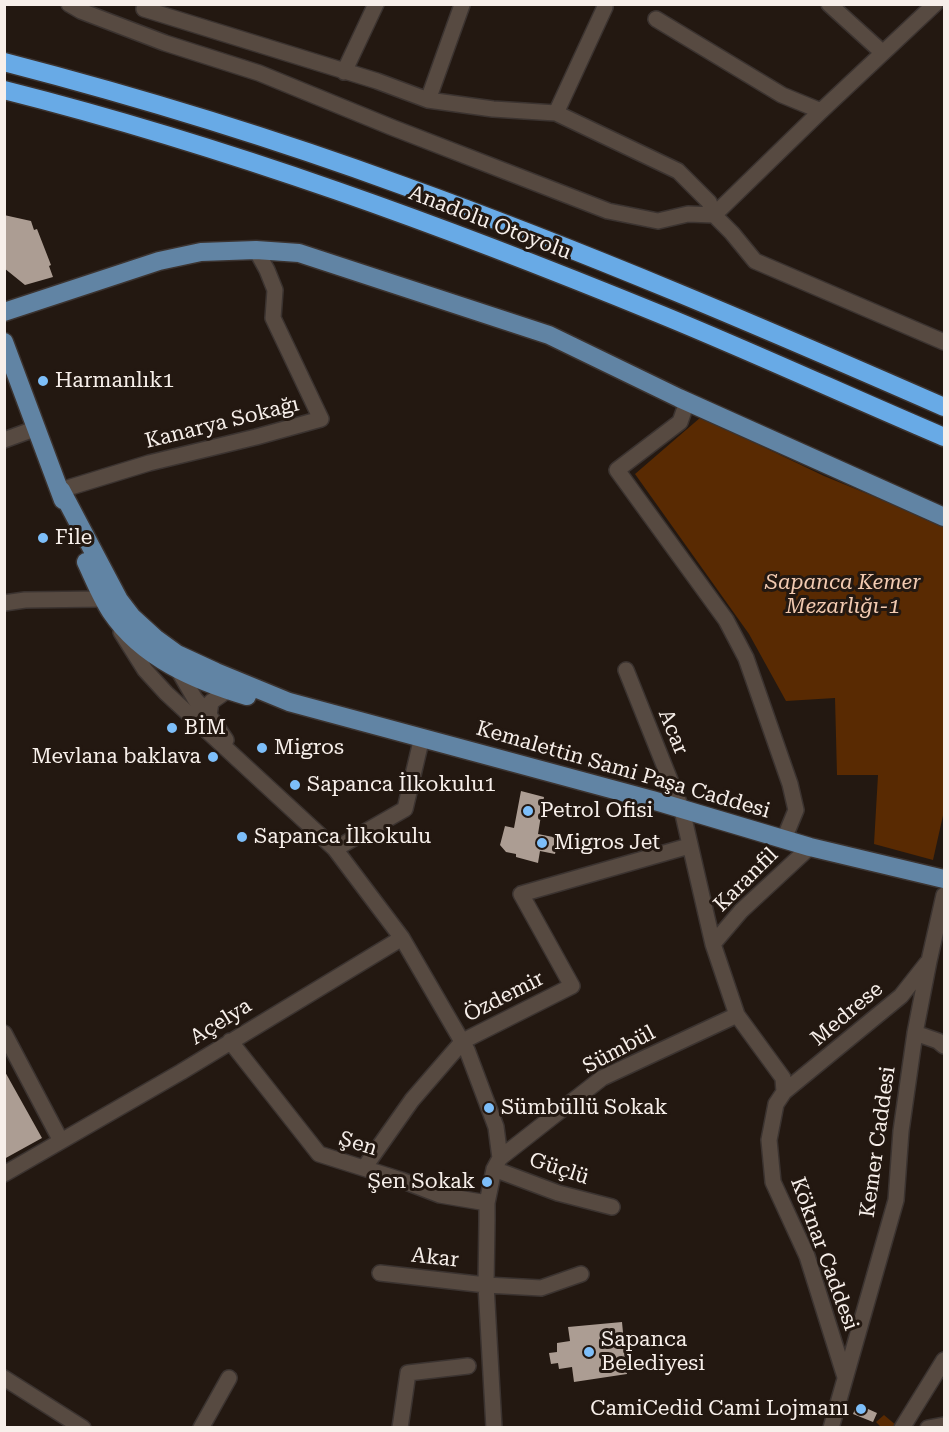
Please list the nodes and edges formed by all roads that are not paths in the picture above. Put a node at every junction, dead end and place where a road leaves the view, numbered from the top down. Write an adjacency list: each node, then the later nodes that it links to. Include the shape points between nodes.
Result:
1 (69, 4): 9 (street)
2 (376, 4): 12 (street)
3 (829, 4): 10 (street)
4 (935, 4): 10 (street)
5 (462, 5): 14 (street)
6 (146, 7): 9 (street); 12 (street)
7 (605, 7): 16 (street)
8 (656, 19): 15 (street, via 782,95)
9 (128, 29): 17 (street, via 258,73 608,211 658,221 688,214)
10 (883, 53): 15 (street)
11 (4, 62): 23 (highway, Anadolu Otoyolu, via 225,125 403,185 663,288)
12 (344, 72): 14 (street)
13 (4, 90): 25 (highway, Anadolu Otoyolu, via 171,136 393,210 665,316)
14 (428, 100): 16 (street)
15 (821, 111): 17 (street)
16 (556, 113): 17 (street, via 678,171 709,202)
17 (714, 215): 21 (street, via 755,261)
18 (256, 250): 19 (main road, via 201,252 159,261); 22 (main road, via 299,253 549,335); 27 (street, Kanarya Sokağı, via 275,290 273,318 321,419)
19 (4, 312)
20 (4, 342): 24 (main road)
21 (945, 342)
22 (687, 402): 28 (main road); 43 (street, via 680,422 617,470 726,620 746,657 796,810)
23 (945, 407)
24 (37, 428): 26 (street); 27 (main road)
25 (945, 437)
26 (4, 440)
27 (61, 490): 29 (main road, Kemalettin Sami Paşa Caddesi, via 70,525); 32 (main road, Kemalettin Sami Paşa Caddesi, via 119,600 132,617)
28 (945, 517)
29 (103, 599): 30 (street); 31 (main road, Kemalettin Sami Paşa Caddesi)
30 (4, 603)
31 (113, 615): 34 (main road, Kemalettin Sami Paşa Caddesi, via 150,652); 37 (street, via 145,670)
32 (168, 648): 33 (main road, Kemalettin Sami Paşa Caddesi); 34 (street)
33 (196, 663): 34 (street); 38 (main road, Kemalettin Sami Paşa Caddesi)
34 (178, 670): 36 (main road, Kemalettin Sami Paşa Caddesi); 37 (street, via 170,685); 39 (street)
35 (626, 670): 42 (street, Acar)
36 (228, 690): 38 (main road, Kemalettin Sami Paşa Caddesi, via 263,700); 39 (street, via 211,702)
37 (173, 700): 41 (street)
38 (289, 702): 40 (main road, Kemalettin Sami Paşa Caddesi)
39 (209, 715): 41 (street)
40 (422, 737): 42 (main road, Kemalettin Sami Paşa Caddesi); 46 (street, via 405,809)
41 (253, 772): 46 (street)
42 (682, 810): 43 (main road, Kemalettin Sami Paşa Caddesi); 44 (street)
43 (784, 839): 45 (main road, Kemalettin Sami Paşa Caddesi)
44 (689, 846): 50 (street); 56 (street, Özdemir, via 521,894 572,986)
45 (810, 847): 47 (main road, Kemalettin Sami Paşa Caddesi); 50 (street, Karanfil, via 741,911)
46 (335, 849): 49 (street)
47 (945, 879)
48 (945, 895): 51 (street, Kemer Caddesi)
49 (402, 938): 55 (street, Açelya); 56 (street)
50 (713, 944): 52 (street)
51 (929, 961): 54 (street, Kemer Caddesi); 58 (street, Medrese, via 901,996)
52 (737, 1016): 58 (street, via 783,1078); 60 (street, Sümbül, via 602,1078)
53 (4, 1033): 59 (street)
54 (915, 1033): 57 (street); 70 (street, Kemer Caddesi, via 896,1200)
55 (230, 1041): 59 (street, Açelya); 61 (street, Şen, via 319,1154)
56 (463, 1041): 60 (street, via 496,1127); 61 (street, via 412,1100)
57 (945, 1046)
58 (784, 1092): 70 (street, Köknar Caddesi, via 776,1104 769,1140 773,1182 807,1256)
59 (61, 1141): 62 (street, Açelya)
60 (497, 1164): 63 (street); 64 (street, Güçlü, via 558,1193)
61 (364, 1168): 63 (street, Şen, via 440,1195)
62 (4, 1174)
63 (487, 1203): 67 (street)
64 (612, 1207)
65 (380, 1273): 67 (street, Akar)
66 (581, 1274): 67 (street, Akar, via 541,1288)
67 (486, 1285): 77 (street)
68 (945, 1360): 79 (street)
69 (468, 1366): 76 (street, via 408,1373)
70 (844, 1377): 78 (street, Kemer Caddesi)
71 (4, 1378): 74 (street)
72 (229, 1378): 75 (street)
73 (945, 1425): 80 (street)
74 (83, 1428)
75 (201, 1428)
76 (400, 1428)
77 (494, 1428)
78 (831, 1428)
79 (902, 1428)
80 (928, 1428)

